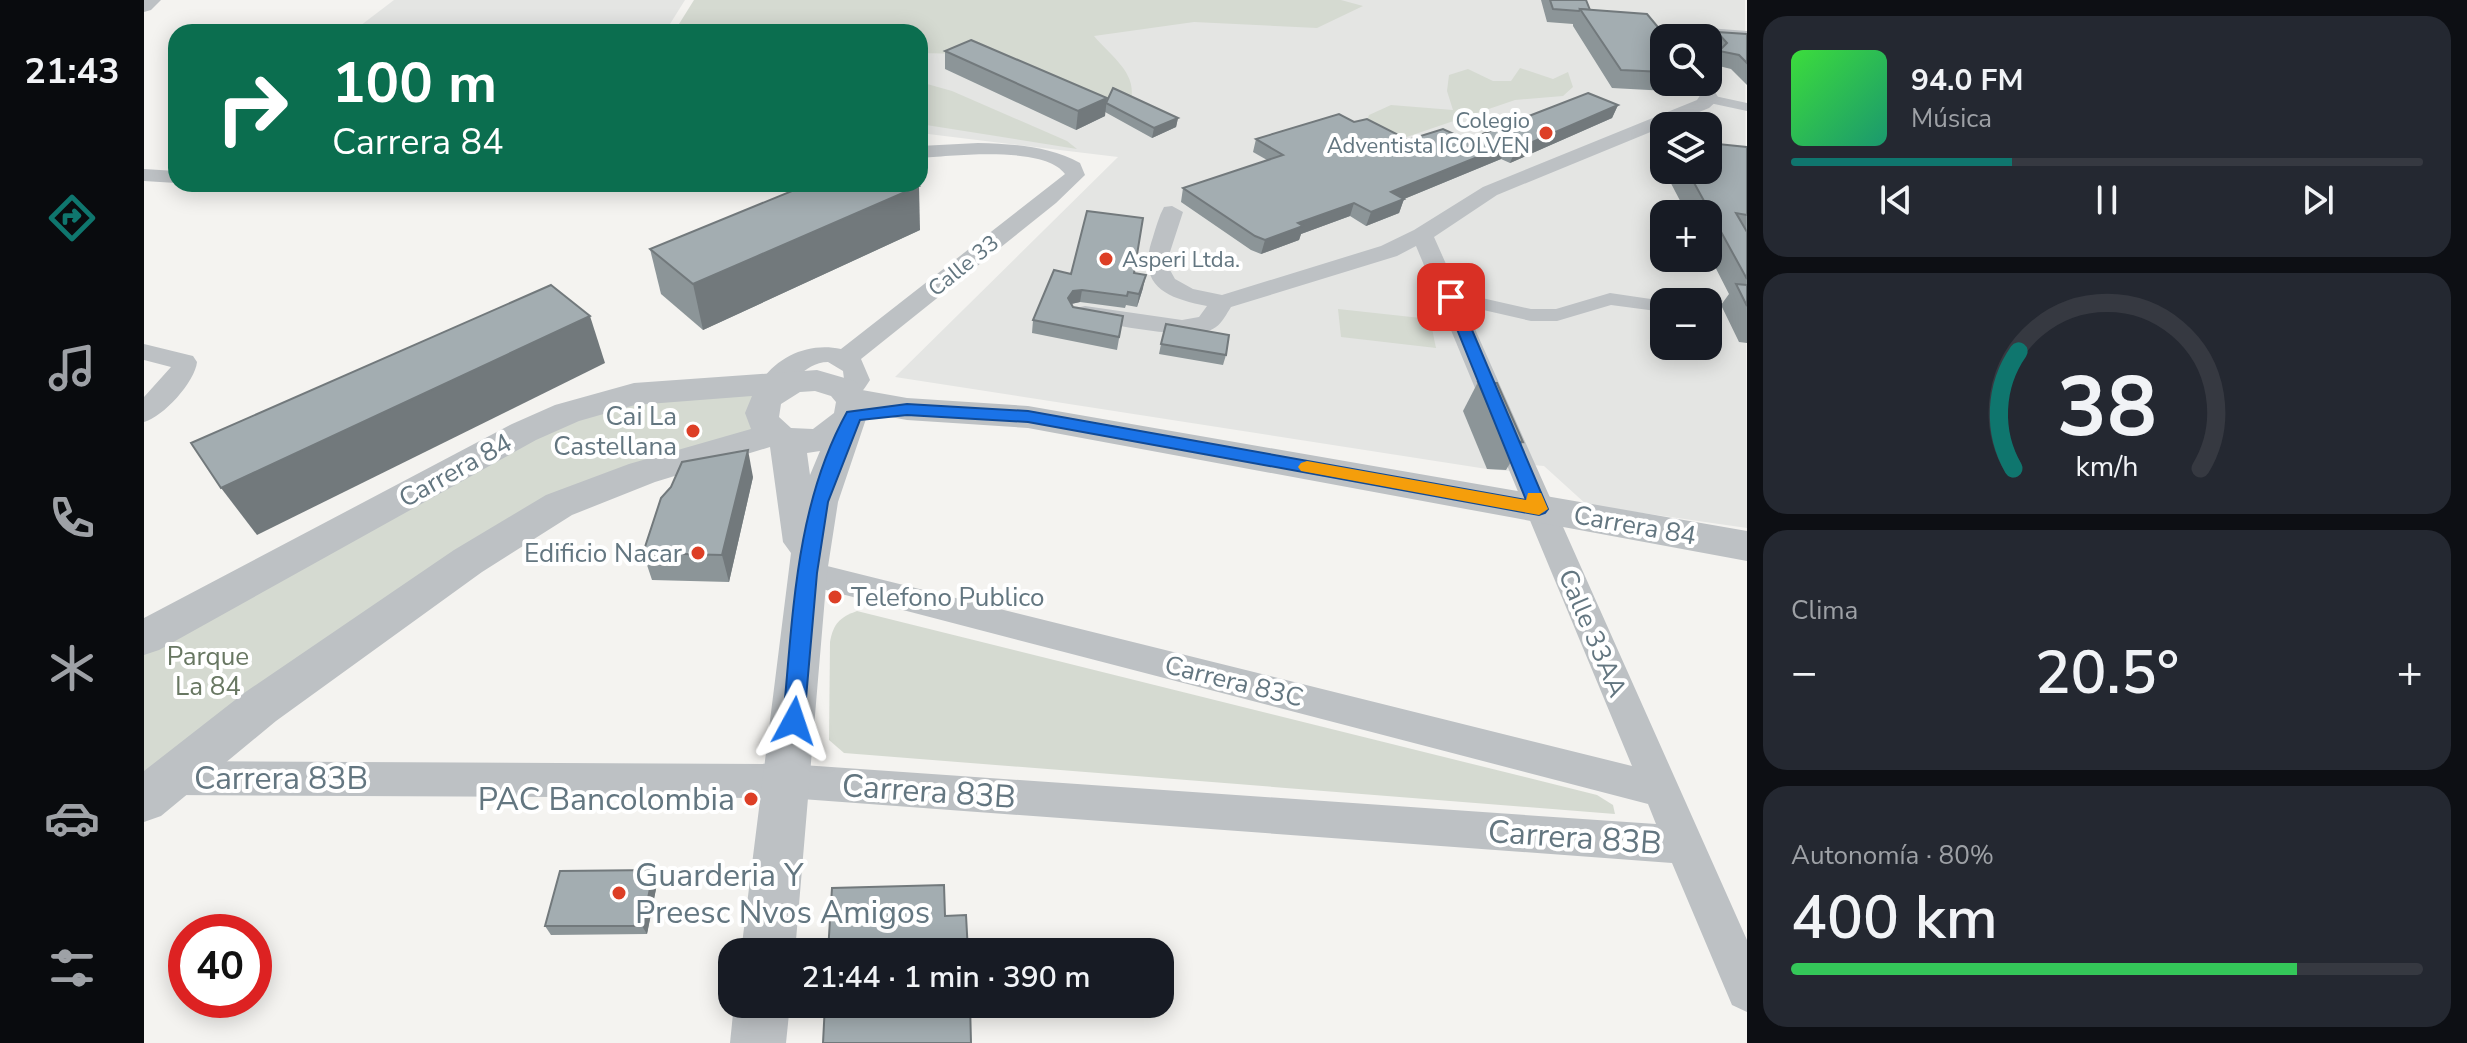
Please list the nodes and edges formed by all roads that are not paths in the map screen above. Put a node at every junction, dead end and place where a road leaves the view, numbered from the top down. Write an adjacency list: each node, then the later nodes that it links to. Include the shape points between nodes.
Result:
1 (151, 0): 2 (street)
2 (144, 6)
3 (1722, 34): 4 (street)
4 (1747, 36)
5 (1697, 96): 12 (street, via 1621,140 1490,191)
6 (1719, 96): 7 (street)
7 (1747, 107)
8 (928, 152): 20 (street, Calle 33, via 1025,152 1063,160 1075,175)
9 (144, 175): 10 (street)
10 (168, 176)
11 (1172, 212): 15 (street, via 1158,255 1166,283 1186,295)
12 (1422, 235): 13 (street); 14 (street, Calle 33AA)
13 (1389, 251): 14 (street); 15 (street)
14 (1446, 286): 16 (street, via 1531,315 1557,315 1610,299); 23 (street, Calle 33AA)
15 (1223, 302): 17 (street, via 1207,323 1182,327)
16 (1650, 304)
17 (1081, 312)
18 (144, 352): 21 (street, via 184,362 183,372)
19 (782, 384): 20 (street, via 829,382); 22 (street, via 762,406 762,420); 26 (street, Carrera 84, via 634,394 567,413)
20 (849, 398): 22 (street, via 826,438); 23 (street, Carrera 84, via 907,409 1028,417); 25 (street, via 819,502)
21 (144, 413)
22 (780, 437): 25 (street); 29 (street, via 642,473 559,505 468,561 260,707)
23 (1539, 509): 24 (street, Carrera 84); 28 (street, Calle 33AA)
24 (1747, 546)
25 (807, 573): 27 (street); 28 (street, Carrera 83C)
26 (144, 638)
27 (788, 781): 29 (street, Carrera 83B); 30 (street, Carrera 83B); 31 (street)
28 (1660, 790): 30 (street, Calle 33AA)
29 (155, 795)
30 (1685, 845): 32 (street, Calle 33AA)
31 (770, 938)
32 (1747, 990)
33 (761, 1018): 34 (street)
34 (758, 1043)

